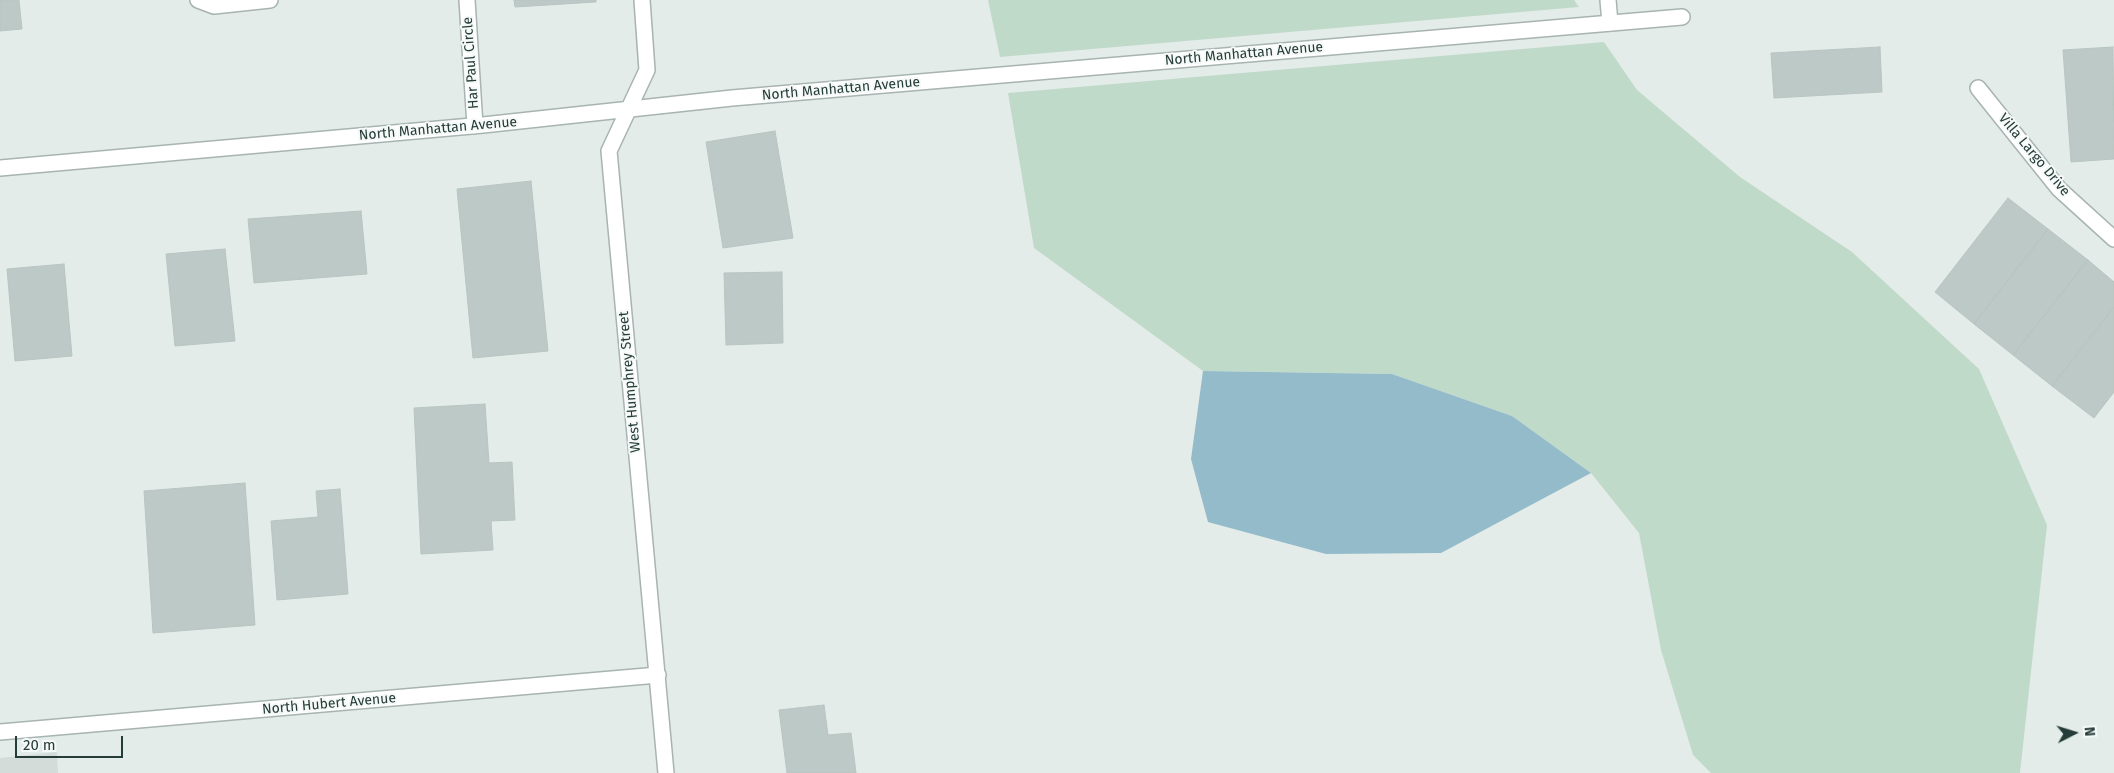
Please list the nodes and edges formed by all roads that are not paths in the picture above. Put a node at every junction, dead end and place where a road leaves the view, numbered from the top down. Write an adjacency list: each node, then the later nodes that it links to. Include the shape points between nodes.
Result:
1 (198, 0): 2 (street, via 214,6)
2 (270, 0)
3 (467, 0): 10 (street, Har Paul Circle)
4 (642, 0): 9 (street, West Humphrey Street, via 647,70)
5 (1608, 0): 7 (street)
6 (1682, 17): 7 (street, North Manhattan Avenue)
7 (1610, 23): 9 (street, North Manhattan Avenue)
8 (1978, 88): 12 (street, Villa Largo Drive, via 2059,189)
9 (628, 110): 10 (street, North Manhattan Avenue); 13 (street, West Humphrey Street, via 609,151)
10 (475, 126): 11 (street, North Manhattan Avenue)
11 (0, 168)
12 (2114, 239)
13 (658, 675): 14 (street, North Hubert Avenue); 15 (street, West Humphrey Street)
14 (0, 732)
15 (666, 773)

